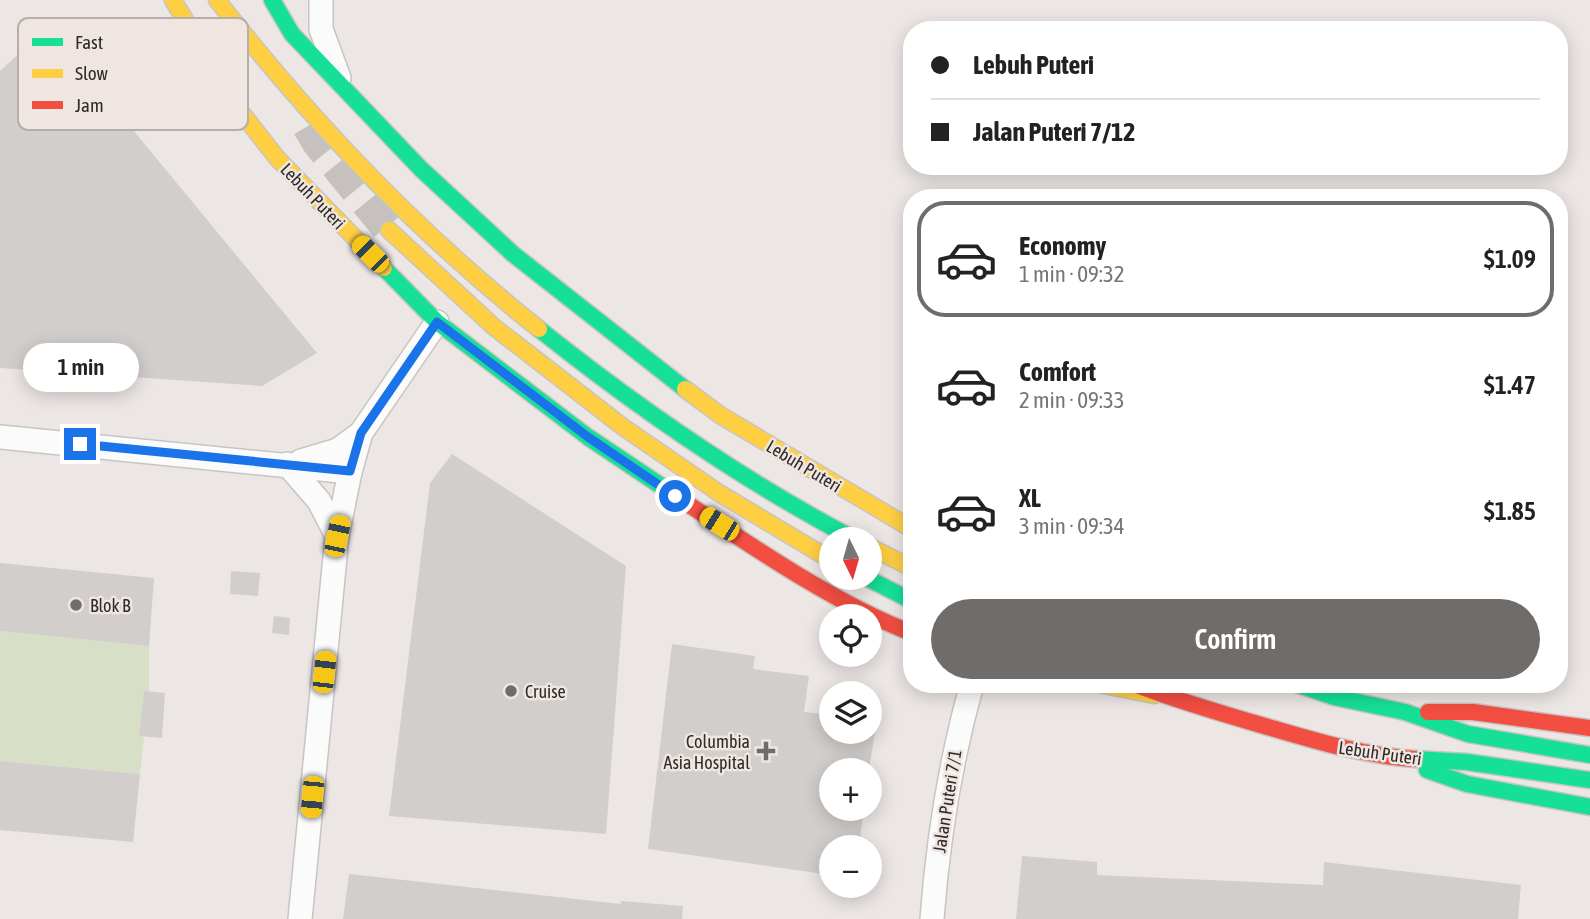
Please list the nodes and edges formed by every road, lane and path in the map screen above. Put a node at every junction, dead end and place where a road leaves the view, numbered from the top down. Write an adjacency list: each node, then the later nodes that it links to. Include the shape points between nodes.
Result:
1 (173, 0): 5 (main road, Lebuh Puteri)
2 (217, 0): 6 (main road)
3 (272, 0): 8 (main road, Lebuh Puteri, via 292,34)
4 (321, 0): 8 (street, via 321,29)
5 (184, 18)
6 (231, 18)
7 (248, 40): 17 (main road, via 370,180 530,323 638,406 730,468)
8 (341, 84): 16 (main road, Lebuh Puteri, via 421,169 513,254 639,355 720,415)
9 (248, 121): 11 (main road, Lebuh Puteri, via 277,158)
10 (389, 230): 19 (main road, via 494,327 623,427 719,493)
11 (437, 322): 12 (street); 24 (main road, Lebuh Puteri, via 588,437 697,510 806,579)
12 (361, 433): 14 (street, via 338,450); 15 (street)
13 (0, 437): 14 (street)
14 (287, 464): 15 (street); 18 (street, via 319,501)
15 (350, 471): 18 (street)
16 (903, 523)
17 (833, 527)
18 (337, 536): 37 (street)
19 (819, 552)
20 (882, 553): 21 (main road)
21 (903, 564)
22 (882, 585): 23 (main road)
23 (903, 596)
24 (903, 630)
25 (970, 693): 38 (street, Jalan Puteri 7/1, via 950,770)
26 (1145, 693): 30 (main road)
27 (1159, 693): 30 (main road)
28 (1164, 693): 30 (main road)
29 (1322, 693): 31 (main road)
30 (1176, 699): 34 (main road, Lebuh Puteri, via 1321,743)
31 (1405, 712): 32 (main road, via 1473,712); 33 (main road, via 1468,734)
32 (1590, 728)
33 (1590, 755)
34 (1393, 758): 35 (main road, Lebuh Puteri, via 1467,762); 36 (main road, via 1467,785)
35 (1590, 780)
36 (1590, 807)
37 (300, 919)
38 (932, 919)

